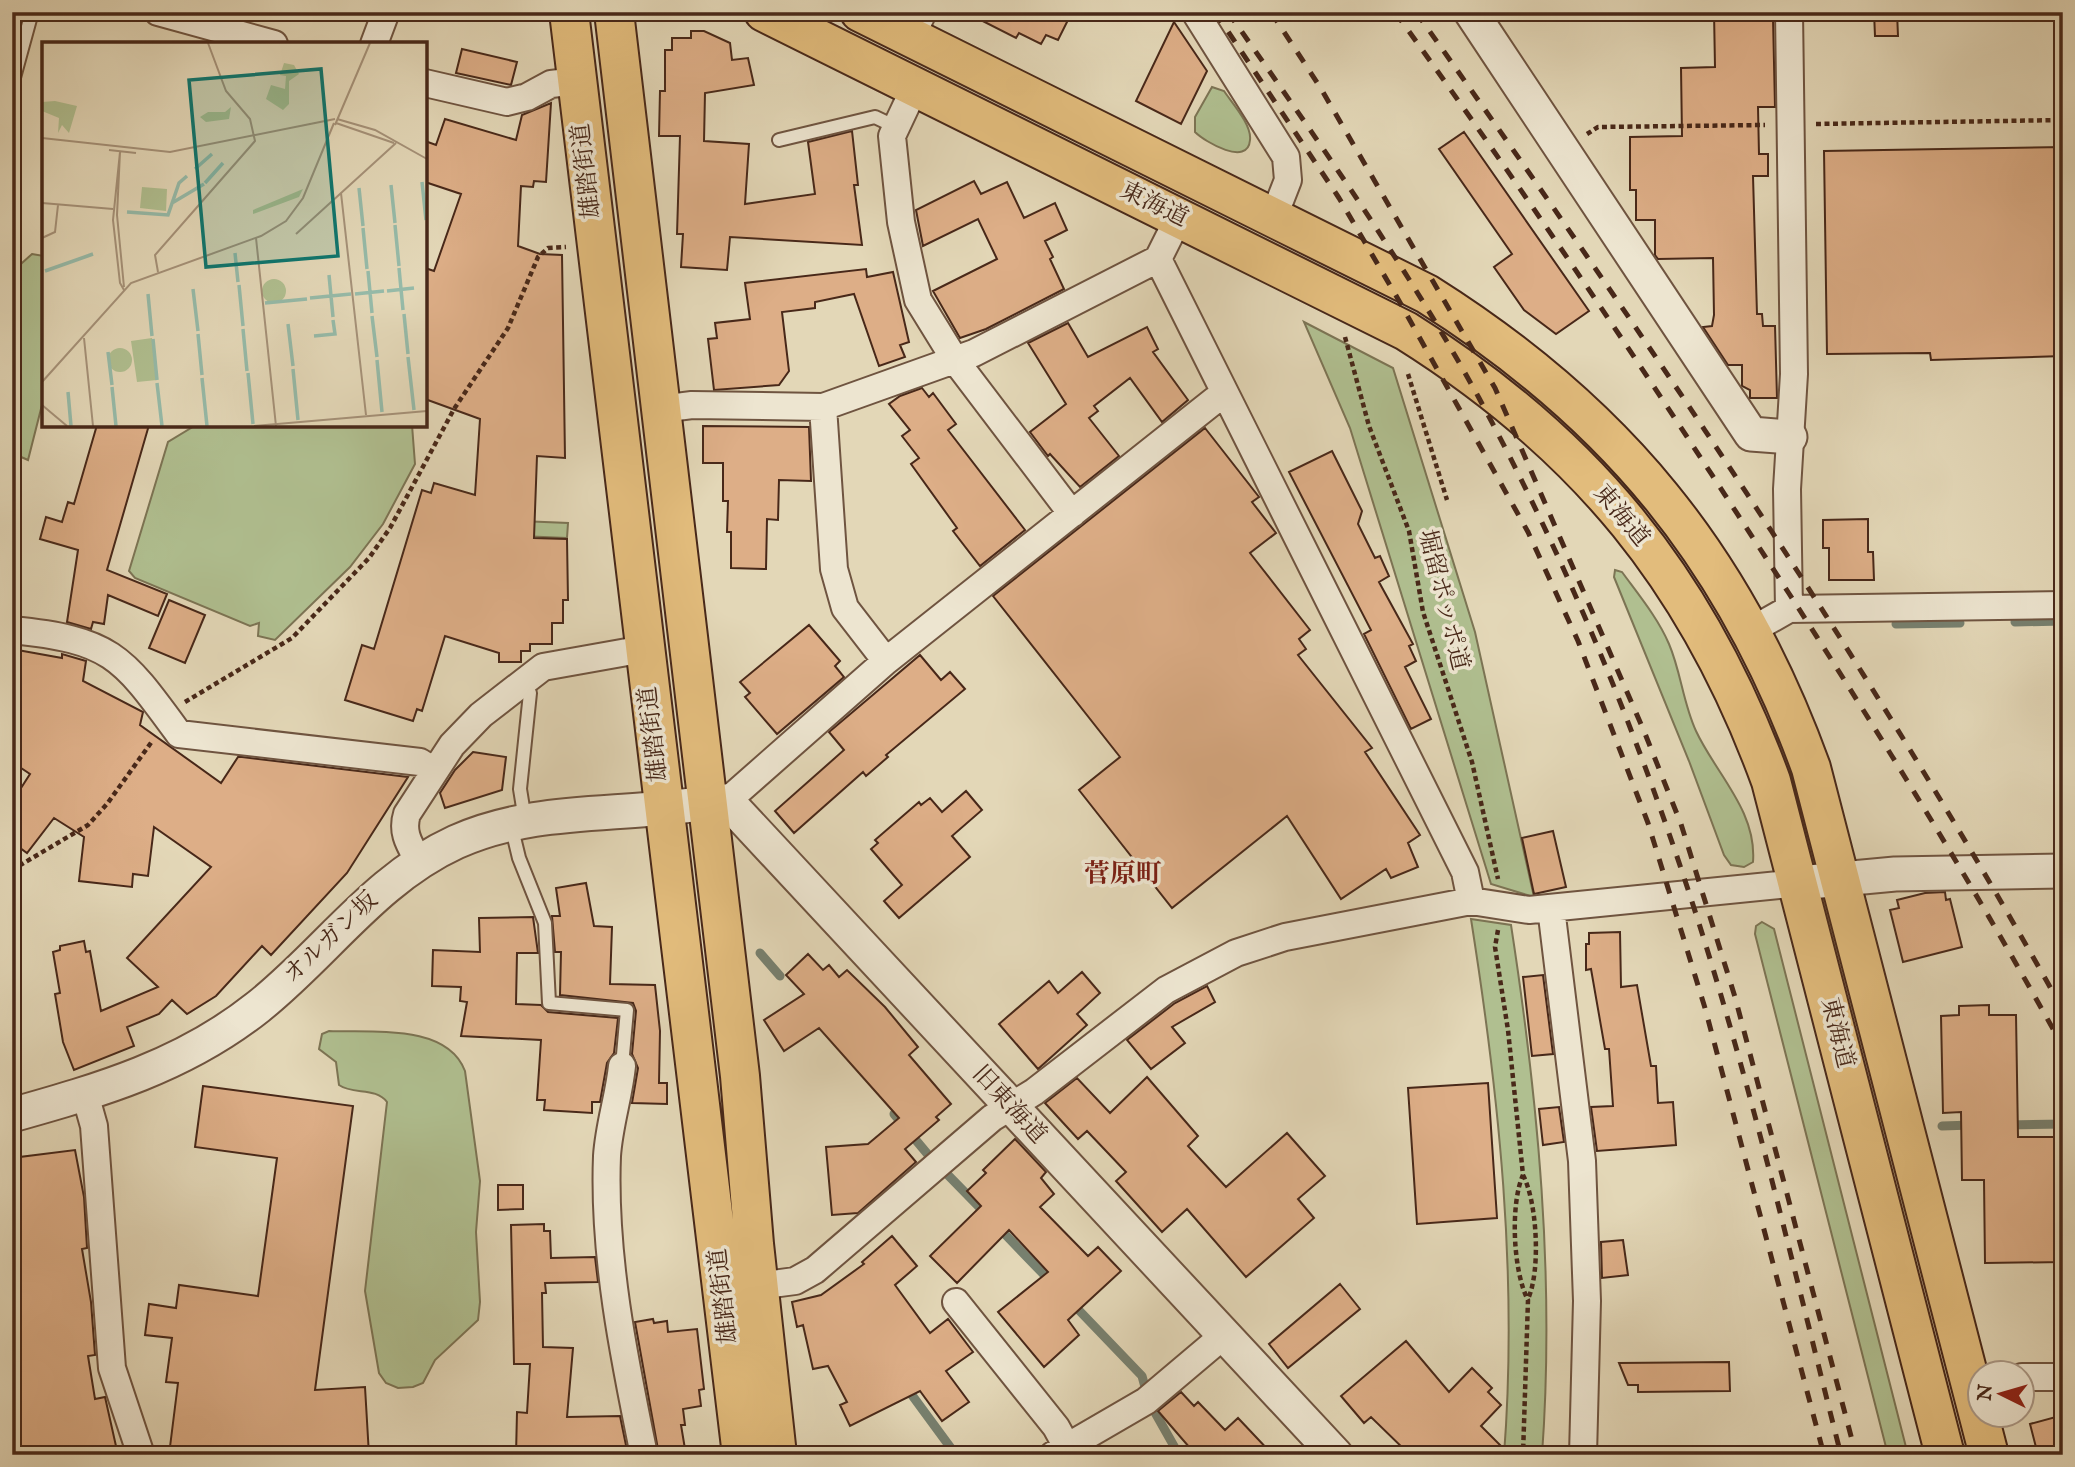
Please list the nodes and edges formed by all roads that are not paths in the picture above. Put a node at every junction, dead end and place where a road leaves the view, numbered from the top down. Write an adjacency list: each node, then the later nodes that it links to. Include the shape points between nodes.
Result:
1 (32, 12): 16 (lane)
2 (158, 12): 12 (street)
3 (386, 12): 13 (street)
4 (569, 12): 14 (main road, 雄踏街道)
5 (614, 12): 26 (main road, 雄踏街道)
6 (764, 12): 17 (main road, 東海道)
7 (860, 12): 11 (main road, 東海道)
8 (1195, 12): 20 (street, via 1286,157 1289,180)
9 (1471, 12): 27 (street, via 1751,434)
10 (1788, 12): 27 (street, via 1794,374)
11 (917, 25): 20 (main road, 東海道)
12 (267, 42)
13 (375, 42)
14 (577, 81): 15 (street, via 551,84 507,102); 33 (main road, 雄踏街道)
15 (427, 83)
16 (12, 85)
17 (915, 87): 18 (street); 21 (main road, 東海道)
18 (896, 127): 19 (lane, via 875,117); 23 (street, via 892,136 901,222 918,300)
19 (779, 140)
20 (1274, 216): 32 (main road, 東海道, via 1427,294 1545,376 1647,477 1705,553)
21 (1179, 217): 22 (street); 43 (main road, 東海道, via 1406,331 1500,395 1584,471 1663,568 1717,656 1756,738)
22 (1158, 259): 23 (street); 24 (street)
23 (955, 360): 25 (street); 28 (street)
24 (1226, 395): 28 (street); 44 (street, via 1465,872)
25 (823, 407): 26 (street, via 692,405); 34 (street, via 834,569 845,608)
26 (660, 409): 37 (main road, 雄踏街道)
27 (1790, 437): 30 (street)
28 (1072, 514): 34 (street)
29 (2063, 605): 30 (street)
30 (1789, 609): 32 (street)
31 (12, 630): 36 (street, via 83,641 104,649 137,677 179,734 420,762)
32 (1752, 630): 42 (main road, 東海道, via 1795,723)
33 (644, 649): 35 (street, via 542,667); 38 (main road, 雄踏街道)
34 (886, 661): 37 (street)
35 (522, 683): 36 (street, via 466,730); 39 (lane, via 530,693)
36 (434, 771): 40 (street, via 404,823)
37 (717, 802): 38 (street); 48 (street, 旧東海道); 50 (main road, 雄踏街道)
38 (663, 808): 39 (street, オルガン坂); 60 (main road, 雄踏街道)
39 (518, 822): 40 (street, オルガン坂, via 459,841); 46 (lane, via 519,858 545,923 549,1003 627,1010)
40 (419, 862): 47 (street, オルガン坂, via 366,902 269,998 218,1036 152,1072)
41 (2063, 871): 42 (street)
42 (1842, 879): 43 (street); 53 (main road, 東海道)
43 (1799, 883): 45 (street); 64 (main road, 東海道)
44 (1471, 901): 45 (street, via 1530,911); 48 (street, via 1285,937 1224,958 1166,990)
45 (1550, 908): 63 (street, via 1582,1175 1587,1301)
46 (622, 1066): 59 (street, via 608,1144 607,1189 621,1325)
47 (85, 1094): 49 (street, オルガン坂); 58 (street, via 94,1126 112,1368)
48 (1010, 1107): 50 (street, via 815,1270 795,1280); 52 (street, 旧東海道)
49 (12, 1115)
50 (758, 1286): 61 (main road, 雄踏街道)
51 (956, 1302): 57 (street)
52 (1223, 1336): 57 (street, via 1146,1401); 62 (street, 旧東海道)
53 (1969, 1358)
54 (2036, 1377): 55 (street)
55 (2063, 1377)
56 (1984, 1428): 65 (main road, 東海道)
57 (1072, 1449)
58 (141, 1455)
59 (644, 1455)
60 (742, 1455)
61 (777, 1455)
62 (1336, 1455)
63 (1583, 1455)
64 (1945, 1455)
65 (1989, 1455)

